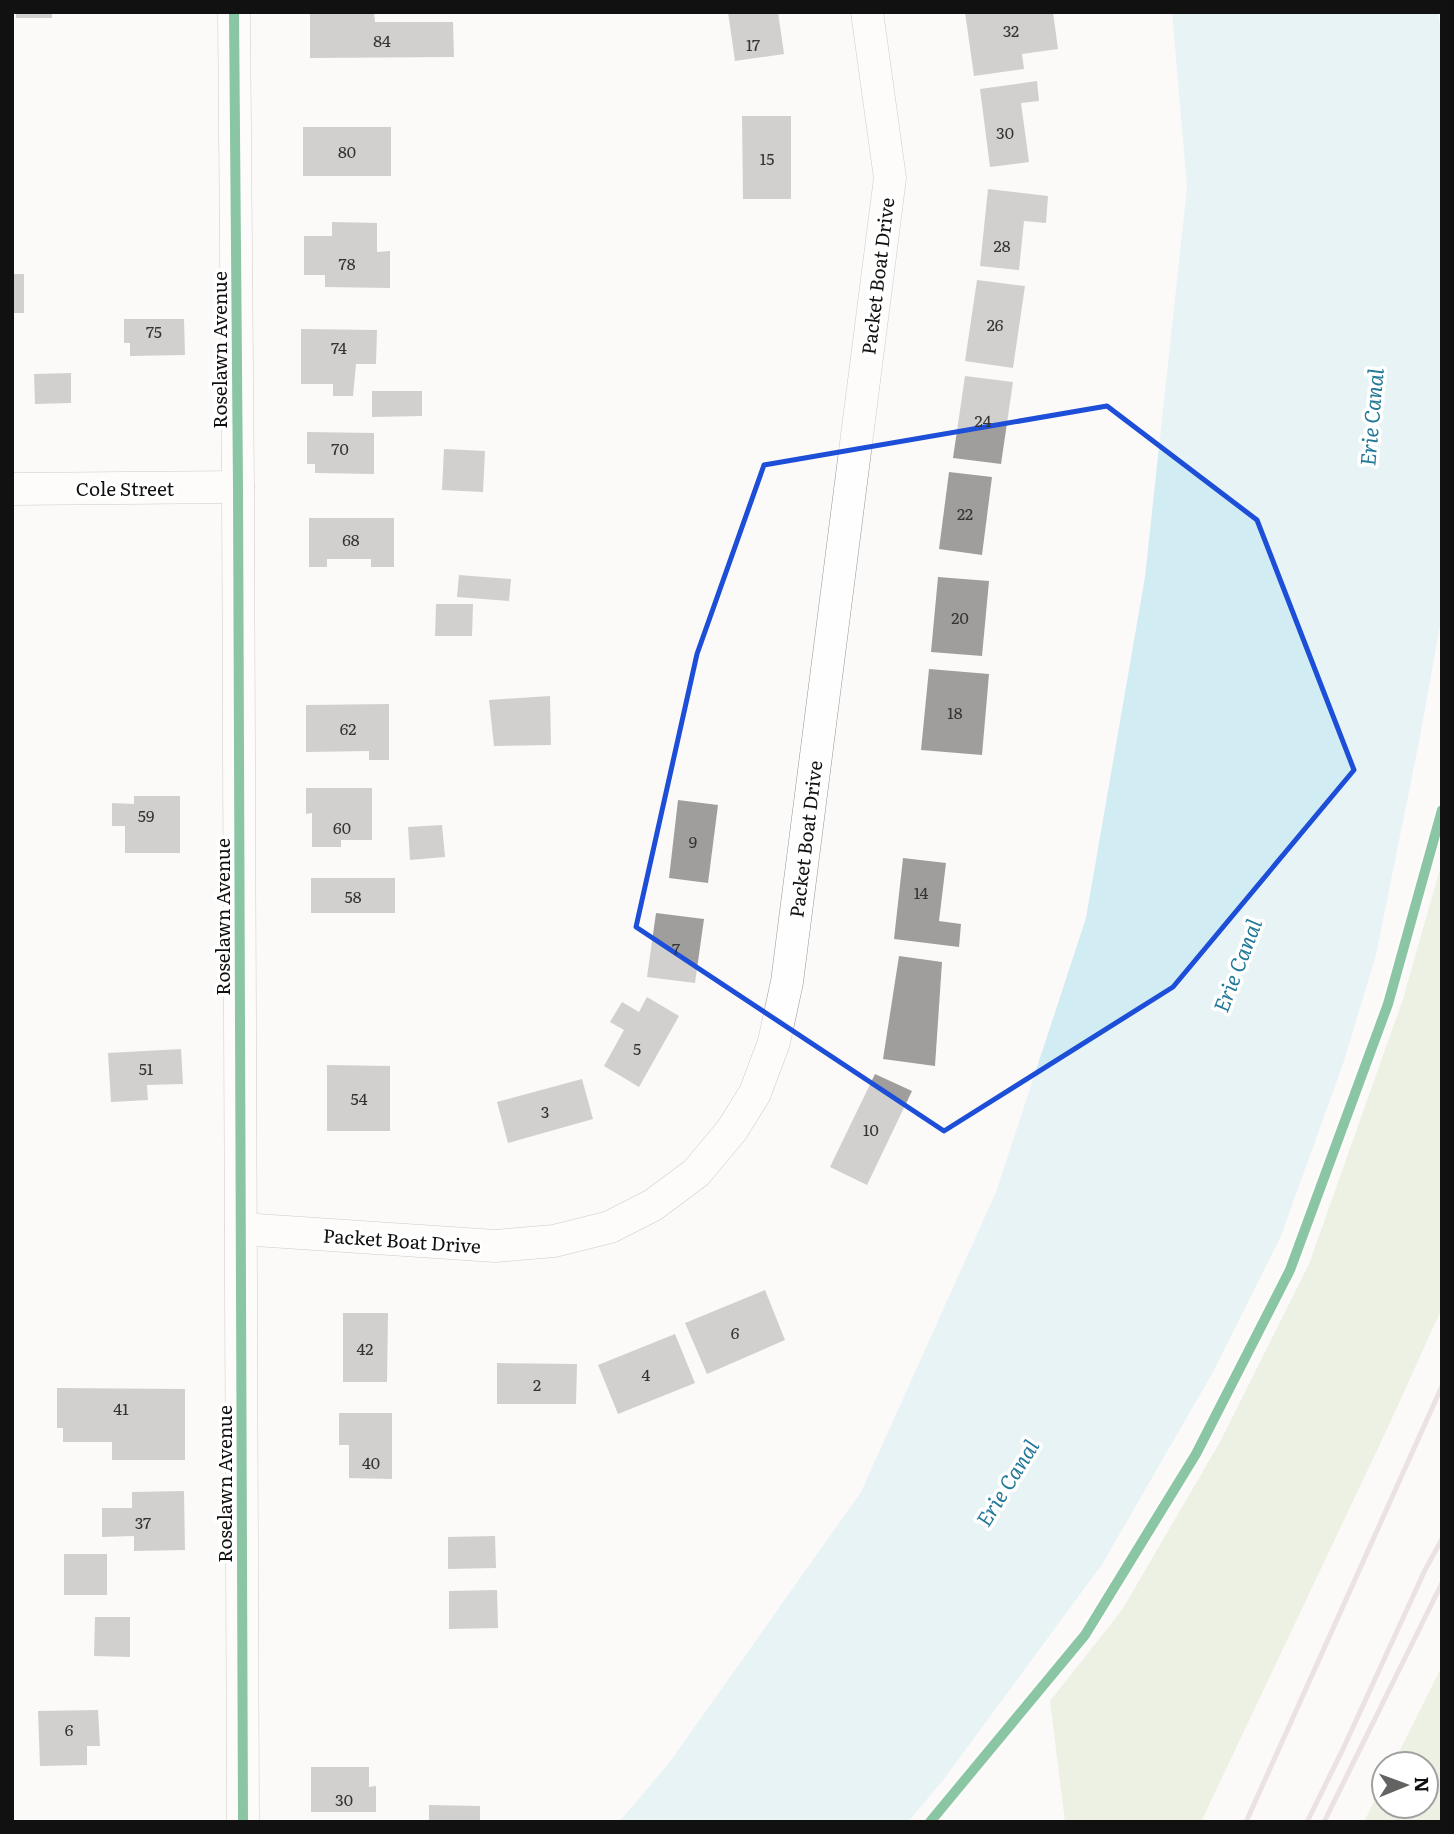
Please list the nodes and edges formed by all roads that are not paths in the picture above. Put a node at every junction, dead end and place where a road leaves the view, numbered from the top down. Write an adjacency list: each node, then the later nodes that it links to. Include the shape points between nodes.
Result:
1 (234, 12): 3 (street, Roselawn Avenue)
2 (867, 12): 5 (street, Packet Boat Drive, via 890,178 788,982 774,1042 755,1093 696,1173 653,1205 610,1227 554,1241 495,1246)
3 (238, 487): 4 (street, Cole Street); 5 (street, Roselawn Avenue)
4 (12, 489)
5 (241, 1229): 6 (street, Roselawn Avenue)
6 (243, 1822)

